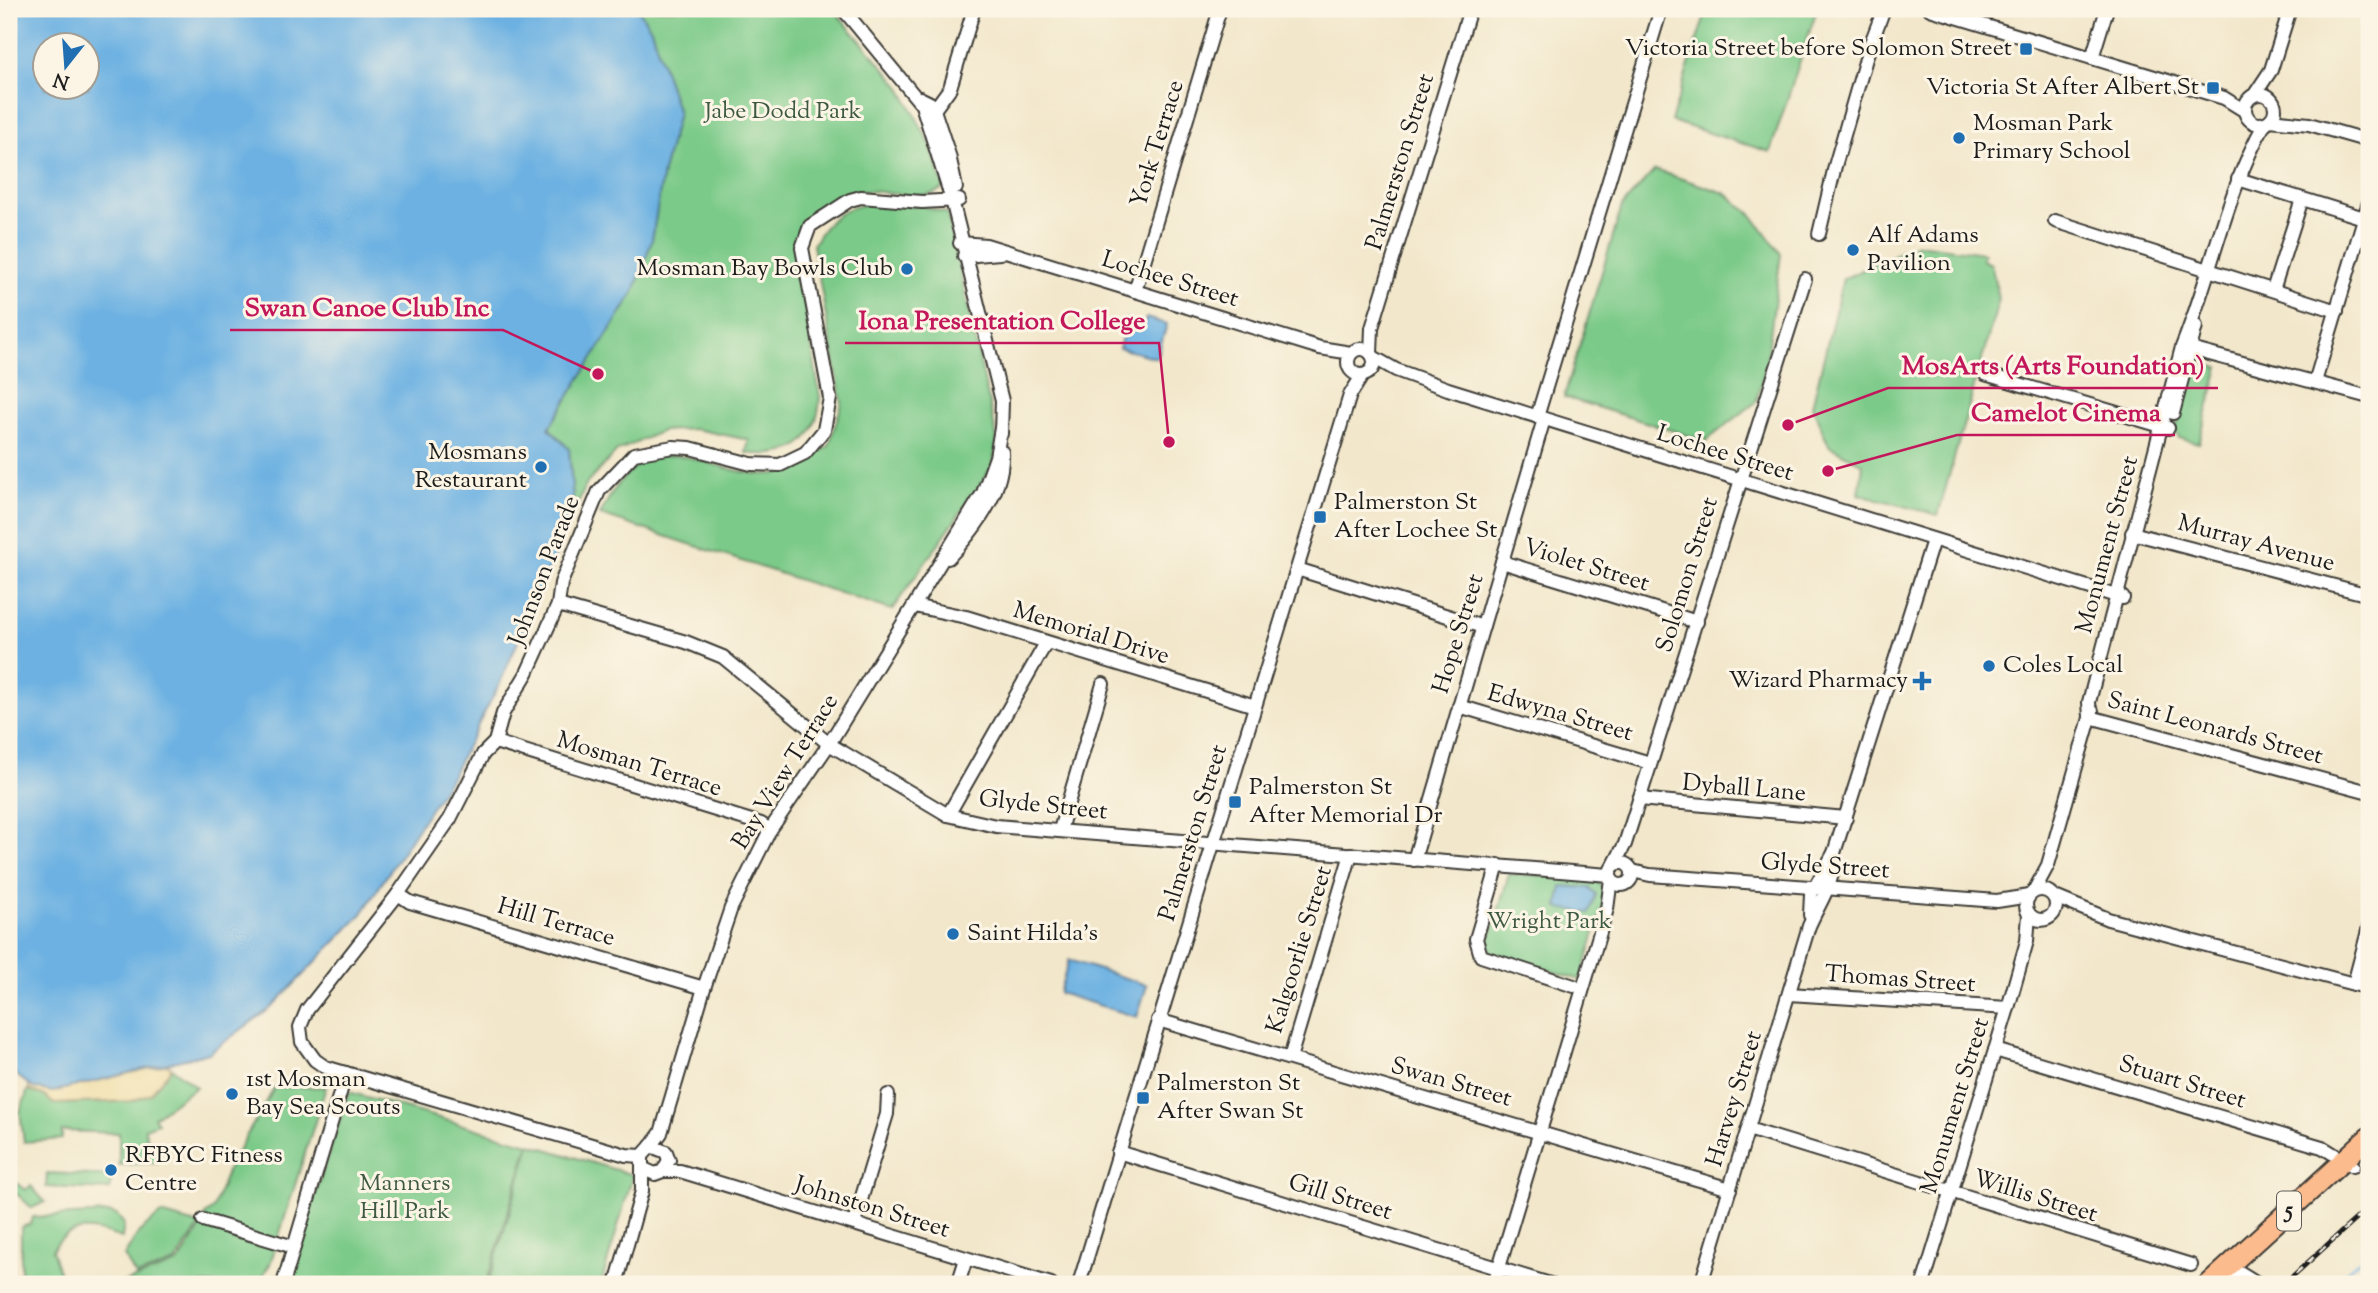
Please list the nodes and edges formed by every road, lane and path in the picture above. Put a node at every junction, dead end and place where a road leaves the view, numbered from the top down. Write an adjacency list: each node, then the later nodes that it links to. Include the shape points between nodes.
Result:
1 (843, 9): 14 (street, Bay View Terrace)
2 (974, 9): 14 (street, via 950,88)
3 (1220, 9): 30 (street, York Terrace)
4 (1470, 9): 33 (street, Palmerston Street)
5 (1661, 9): 37 (street, Hope Street)
6 (1884, 9): 25 (street, via 1846,127)
7 (1930, 9): 10 (street)
8 (2107, 9): 10 (street)
9 (2290, 9): 11 (street)
10 (2091, 58): 13 (street)
11 (2271, 70): 12 (street); 13 (street)
12 (2273, 102): 13 (street, via 2264,94); 15 (street, Monument Street); 16 (street)
13 (2249, 105): 15 (street, via 2255,123); 18 (street, Monument Street)
14 (929, 110): 20 (street, Bay View Terrace)
15 (2267, 121): 16 (street); 18 (street, Monument Street)
16 (2309, 124): 17 (street)
17 (2369, 141)
18 (2246, 156): 19 (street, Monument Street)
19 (2238, 179): 21 (street); 27 (street, Monument Street)
20 (954, 195): 26 (street, Bay View Terrace); 46 (street, Johnson Parade, via 922,202 861,197 820,218 804,237 802,248 830,398 818,439 805,453 770,466 690,448 634,454 599,491 561,583)
21 (2302, 199): 23 (street); 29 (street)
22 (2369, 202): 23 (street)
23 (2364, 218): 31 (street)
24 (2055, 221): 27 (street)
25 (1819, 234)
26 (966, 250): 30 (street, Lochee Street, via 1008,253); 47 (street, Bay View Terrace, via 1002,401 1001,428 983,492)
27 (2211, 270): 29 (street); 32 (street, Monument Street)
28 (1805, 279): 39 (street, Solomon Street)
29 (2273, 290): 31 (street)
30 (1135, 291): 33 (street, Lochee Street)
31 (2337, 311): 35 (street)
32 (2187, 348): 35 (street); 38 (street, Monument Street)
33 (1360, 361): 37 (street, Lochee Street); 43 (street, Palmerston Street)
34 (1985, 374): 38 (street)
35 (2315, 383): 36 (street)
36 (2369, 397)
37 (1541, 418): 39 (street, Lochee Street); 42 (street, Hope Street)
38 (2165, 427): 40 (street, Monument Street)
39 (1739, 481): 41 (street, Lochee Street); 48 (street, Solomon Street)
40 (2135, 534): 44 (street, Murray Avenue); 45 (street, Monument Street)
41 (1933, 540): 45 (street, Lochee Street); 61 (street, Harvey Street)
42 (1502, 562): 48 (street, Violet Street); 49 (street, Hope Street)
43 (1297, 569): 49 (street); 52 (street, Palmerston Street)
44 (2369, 595)
45 (2120, 597): 54 (street, Monument Street, via 2089,702)
46 (558, 605): 55 (street, Johnson Parade, via 503,713); 56 (street, Glyde Street, via 723,657)
47 (914, 606): 50 (street, Memorial Drive); 56 (street, Bay View Terrace)
48 (1697, 622): 57 (street, Solomon Street)
49 (1483, 627): 53 (street, Hope Street)
50 (1046, 643): 52 (street, Memorial Drive); 60 (street)
51 (1103, 684): 63 (street)
52 (1255, 706): 64 (street, Palmerston Street)
53 (1459, 706): 57 (street, Edwyna Street); 67 (street, Hope Street)
54 (2090, 717): 58 (street, Saint Leonards Street); 69 (street, Monument Street)
55 (495, 742): 62 (street, Mosman Terrace); 73 (street, Johnson Parade, via 483,754 450,819)
56 (829, 744): 60 (street, Glyde Street); 62 (street, Bay View Terrace)
57 (1650, 763): 59 (street, Solomon Street)
58 (2369, 792)
59 (1639, 799): 61 (street, Dyball Lane); 70 (street, Solomon Street)
60 (948, 815): 63 (street, Glyde Street, via 996,826)
61 (1846, 818): 65 (street, Harvey Street)
62 (770, 830): 84 (street, Bay View Terrace, via 732,908)
63 (1060, 830): 64 (street, Glyde Street)
64 (1213, 843): 66 (street, Glyde Street); 88 (street, Palmerston Street)
65 (1834, 853): 71 (street, Harvey Street); 72 (street, Harvey Street)
66 (1351, 855): 67 (street, Glyde Street); 90 (street, Kalgoorlie Street)
67 (1414, 860): 68 (street, Glyde Street)
68 (1498, 865): 70 (street, Glyde Street); 83 (street, via 1476,939 1481,956)
69 (2048, 865): 74 (street, Monument Street); 75 (street, Monument Street)
70 (1620, 873): 71 (street, Glyde Street); 94 (street, Solomon Street)
71 (1815, 888): 72 (street, Glyde Street); 79 (street, Harvey Street)
72 (1829, 889): 75 (street, Glyde Street); 79 (street, Harvey Street)
73 (398, 894): 84 (street, Hill Terrace, via 410,902); 91 (street, Johnson Parade, via 353,956 317,995 300,1027 302,1042 315,1060)
74 (2051, 894): 75 (street, Glyde Street); 76 (street, Monument Street); 77 (street)
75 (2029, 903): 78 (street); 81 (street, Monument Street)
76 (2055, 911): 77 (street); 78 (street, Monument Street)
77 (2093, 914): 82 (street)
78 (2042, 920): 81 (street, Monument Street)
79 (1810, 926): 86 (street, Harvey Street)
80 (2369, 927): 82 (street)
81 (2027, 940): 87 (street, Monument Street)
82 (2354, 984): 85 (street)
83 (1574, 986)
84 (704, 988): 98 (street, Bay View Terrace)
85 (2369, 988)
86 (1789, 994): 87 (street, Thomas Street); 93 (street, Harvey Street)
87 (2008, 1008): 89 (street, Monument Street)
88 (1158, 1020): 90 (street, Swan Street); 97 (street, Palmerston Street)
89 (1995, 1050): 99 (street, Stuart Street, via 2322,1147); 101 (street, Monument Street)
90 (1290, 1058): 94 (street, Swan Street)
91 (346, 1073): 98 (street); 104 (street)
92 (888, 1095): 103 (street, via 887,1114)
93 (1748, 1129): 100 (street, Harvey Street); 101 (street, Willis Street)
94 (1542, 1132): 100 (street, Swan Street); 107 (street, Solomon Street)
95 (2369, 1137): 99 (highway, 5)
96 (2369, 1152): 99 (highway, 5)
97 (1118, 1153): 107 (street, Gill Street); 114 (street, Palmerston Street)
98 (654, 1161): 103 (street, Johnston Street); 111 (street)
99 (2349, 1163): 108 (highway, 5)
100 (1730, 1189): 117 (street, Harvey Street)
101 (1950, 1193): 106 (street, Willis Street); 118 (street, Monument Street)
102 (203, 1220): 104 (street)
103 (853, 1223): 105 (street, Johnston Street)
104 (294, 1247): 109 (street); 110 (street)
105 (966, 1259): 112 (street); 113 (street, Johnston Street)
106 (2191, 1265)
107 (1499, 1269): 115 (street, Solomon Street); 116 (street, Gill Street)
108 (2227, 1278): 119 (street)
109 (275, 1284)
110 (283, 1284)
111 (617, 1284)
112 (958, 1284)
113 (1051, 1284)
114 (1079, 1284)
115 (1494, 1284)
116 (1550, 1284)
117 (1701, 1284)
118 (1923, 1284)
119 (2259, 1284)

